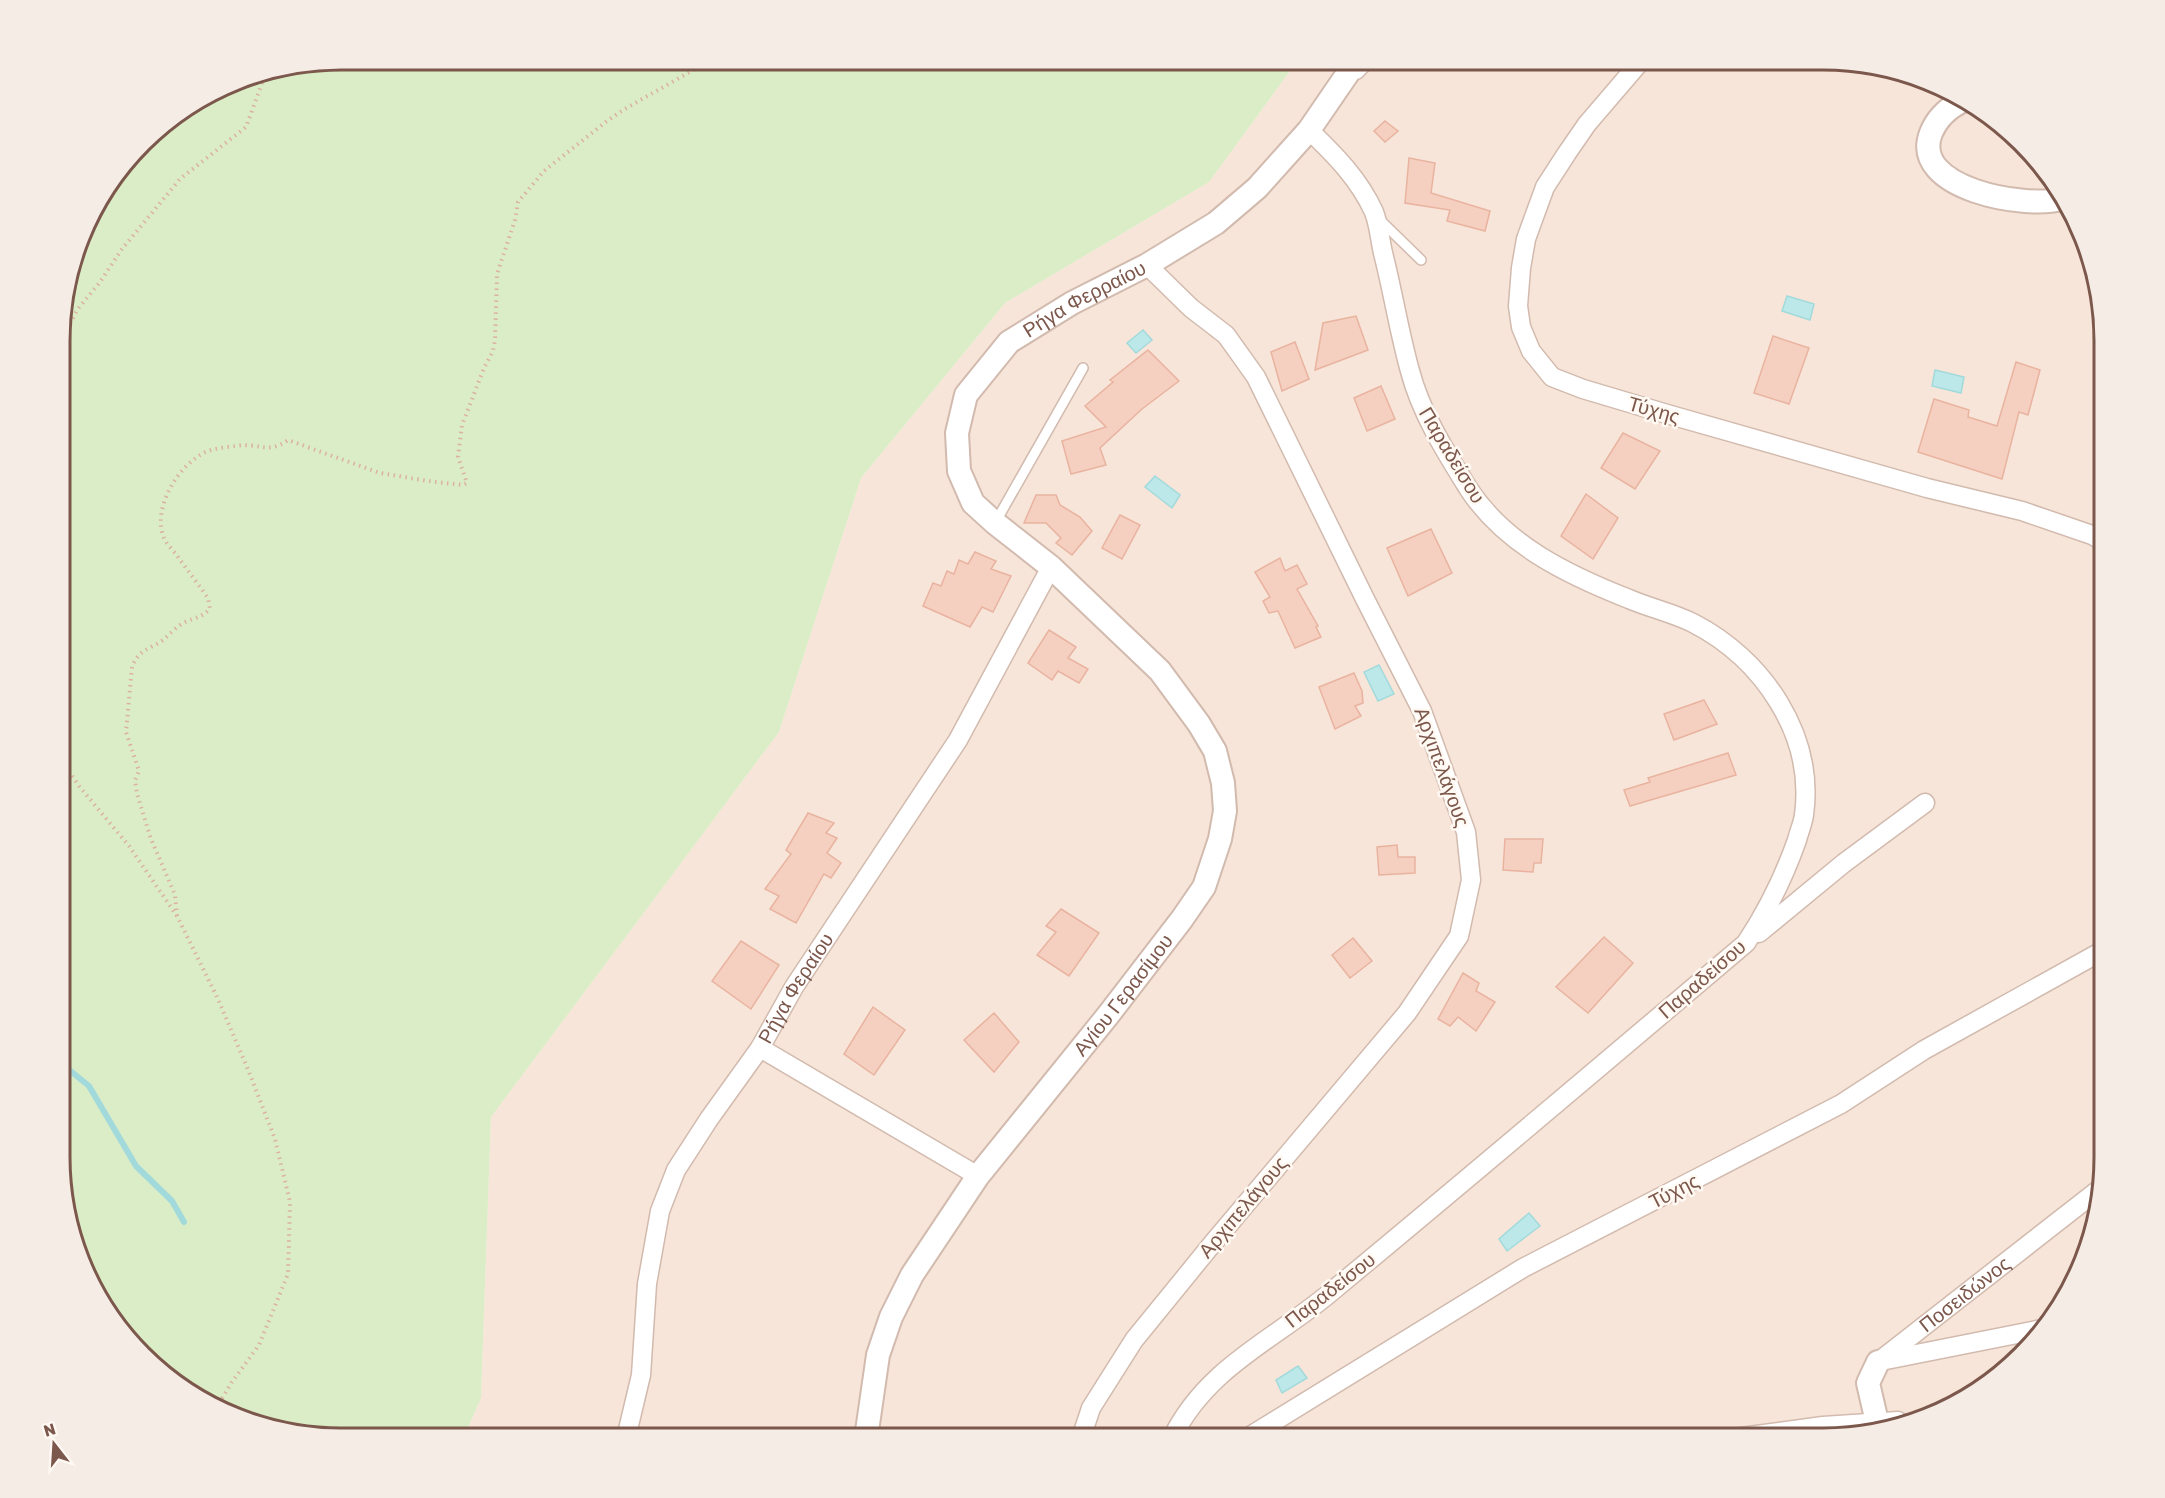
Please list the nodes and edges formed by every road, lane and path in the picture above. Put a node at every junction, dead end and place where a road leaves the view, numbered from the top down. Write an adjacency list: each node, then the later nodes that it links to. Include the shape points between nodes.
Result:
1 (693, 70): 20 (path, via 607,121 544,171 518,202 497,274 493,351 462,425 459,457 467,483 380,473 288,440 273,448 245,444 209,451 197,457 174,483 164,501 164,538 208,598 210,609 145,648 135,659 126,732 139,771 135,780 137,794 175,895)
2 (1350, 70): 7 (street, Ρήγα Φερραίου)
3 (1362, 70): 7 (lane)
4 (1633, 70): 16 (street, Τύχης, via 1587,124 1545,187 1526,239 1518,306 1521,327 1532,351 1552,377 1927,488 2022,511)
5 (262, 83): 13 (path, via 246,127 180,179 122,249)
6 (1955, 105): 9 (street, via 1935,124 1927,144 1932,164 1941,174 1982,193)
7 (1322, 109): 8 (street, Ρήγα Φερραίου)
8 (1309, 130): 10 (street, Παραδείσου, via 1343,162); 12 (street, Ρήγα Φερραίου, via 1257,188 1216,223)
9 (2057, 204)
10 (1374, 214): 11 (lane); 21 (street, Παραδείσου, via 1420,403 1475,498 1511,536 1541,558 1574,576 1693,623 1726,644 1757,671 1794,730 1803,761 1804,818 1766,912)
11 (1421, 260)
12 (1148, 265): 15 (street, Ρήγα Φερραίου, via 1072,303 1009,342 966,395 957,433 958,471 973,503); 33 (street, Αρχιπελάγους, via 1191,308 1226,335 1257,377 1422,711 1466,832 1471,880 1459,936 1407,1013 1134,1340 1091,1408)
13 (71, 320)
14 (1083, 368): 15 (lane)
15 (995, 523): 17 (street, Ρήγα Φερραίου)
16 (2094, 536)
17 (1051, 567): 23 (street, Ρήγα Φεραίου, via 958,740 794,987); 24 (street, Αγίου Γερασίμου, via 1160,671 1199,724 1215,751 1225,811 1204,887 1109,1014)
18 (70, 773): 20 (path, via 129,846)
19 (1925, 803): 21 (street)
20 (177, 916): 28 (path, via 247,1067 275,1140 291,1202 288,1274 259,1345)
21 (1746, 943): 34 (street, Παραδείσου, via 1337,1287 1209,1384)
22 (2094, 956): 35 (street, Τύχης, via 1924,1050 1841,1104 1524,1268)
23 (759, 1048): 24 (street); 31 (street, Ρήγα Φεραίου, via 676,1170 660,1211 647,1284 641,1375)
24 (978, 1176): 32 (street, Αγίου Γερασίμου, via 912,1275 891,1317 878,1355)
25 (2091, 1195): 27 (street, Ποσειδώνος)
26 (2030, 1331): 27 (street)
27 (1878, 1362): 29 (street, via 1868,1383)
28 (221, 1400)
29 (1886, 1420)
30 (1877, 1422): 36 (street)
31 (628, 1428)
32 (867, 1428)
33 (1084, 1428)
34 (1178, 1428)
35 (1263, 1428)
36 (1809, 1428)

